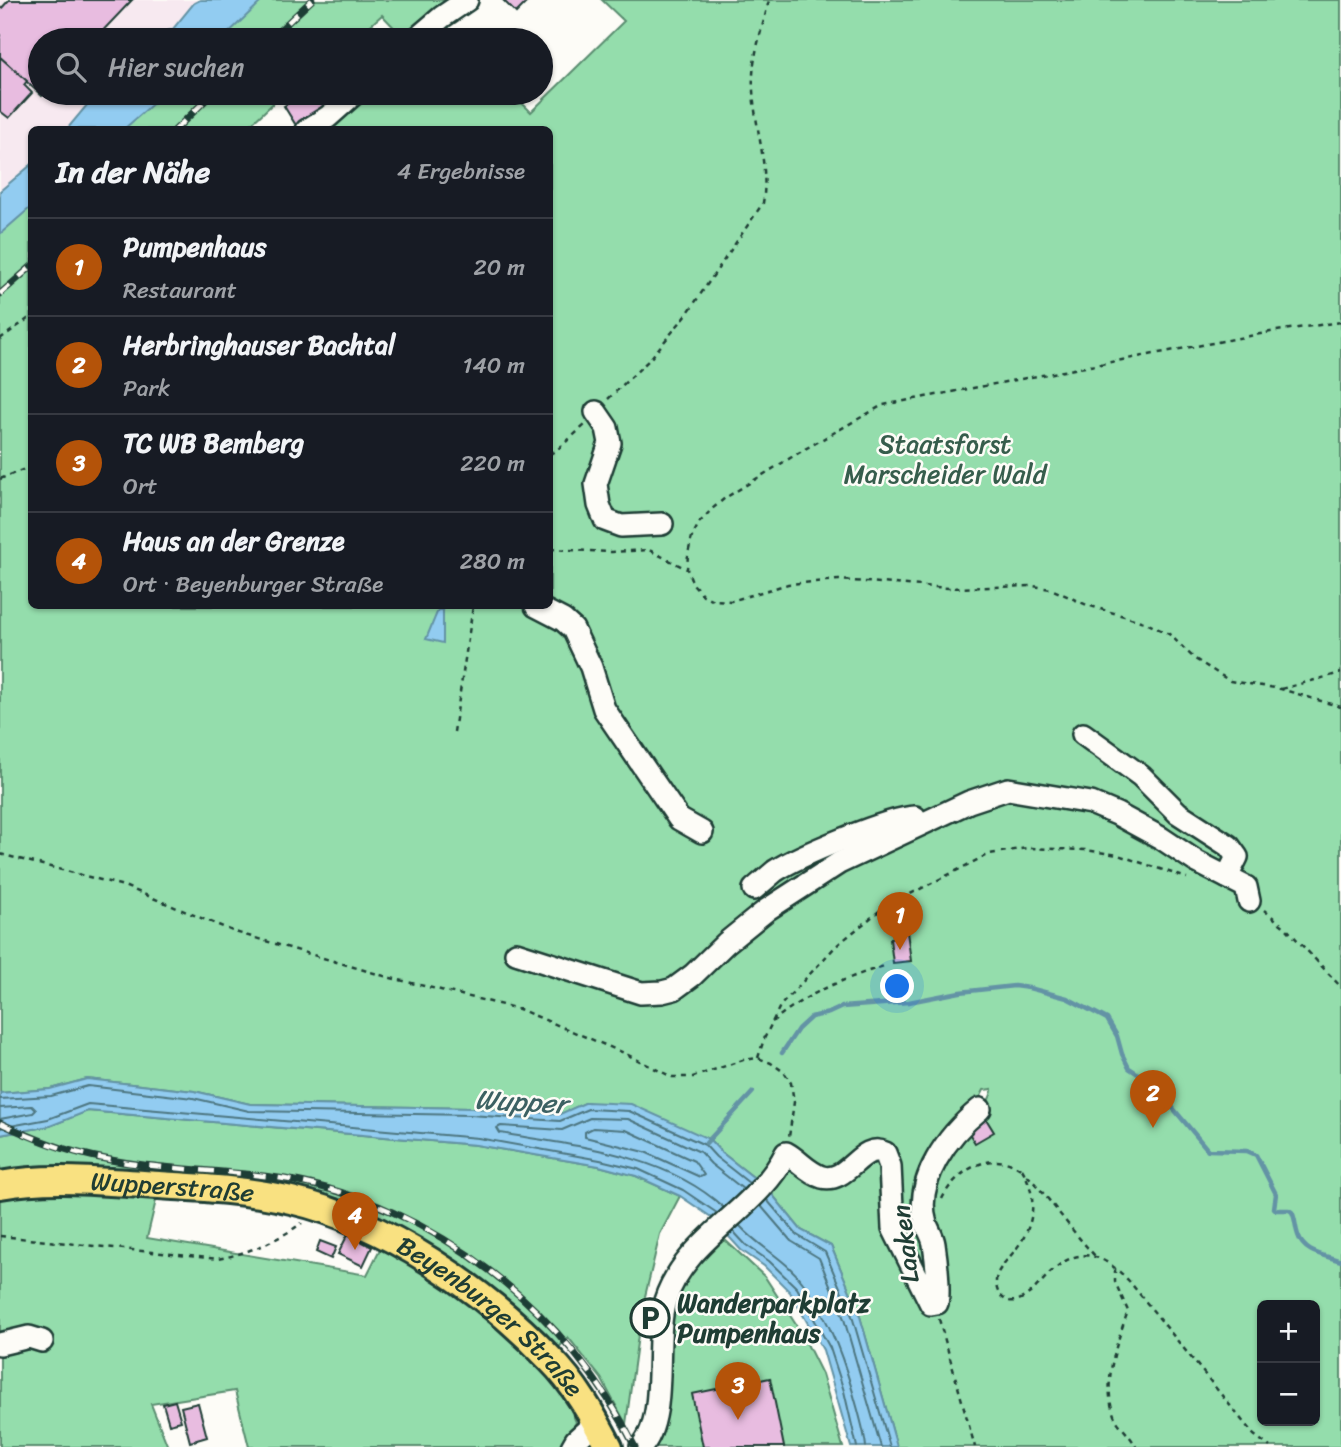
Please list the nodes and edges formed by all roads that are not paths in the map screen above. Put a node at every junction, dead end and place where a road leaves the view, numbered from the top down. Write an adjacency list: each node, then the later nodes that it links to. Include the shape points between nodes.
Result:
1 (467, 0): 2 (street)
2 (429, 28)
3 (342, 105): 4 (street)
4 (313, 126)
5 (596, 412): 6 (street, via 610,443 596,484 605,520 621,526)
6 (663, 524)
7 (542, 609): 10 (street, via 573,629 604,709 679,819)
8 (1083, 734): 11 (street, via 1141,776 1178,813 1229,846 1237,857)
9 (925, 823): 11 (street, via 1008,789 1091,803); 12 (street, via 919,817 909,817 886,824 777,870); 14 (street, via 839,863 768,909 674,989 641,993)
10 (702, 832)
11 (1227, 877): 13 (street, via 1246,887)
12 (754, 889)
13 (1249, 901)
14 (516, 953)
15 (980, 1109): 23 (street, Laaken, via 937,1154 922,1202 934,1242 939,1291 934,1305 893,1228 890,1166 885,1153 869,1152 842,1174 827,1178 805,1169 786,1153 677,1276 662,1319 656,1408)
16 (0, 1185): 17 (main road, Wupperstraße, via 54,1180 237,1192 291,1200)
17 (344, 1217): 20 (main road, Beyenburger Straße, via 415,1253 500,1312 551,1360)
18 (41, 1341): 19 (street, via 29,1337)
19 (0, 1344)
20 (596, 1422): 21 (street); 22 (main road, Beyenburger Straße)
21 (572, 1447)
22 (609, 1447)
23 (641, 1447)

